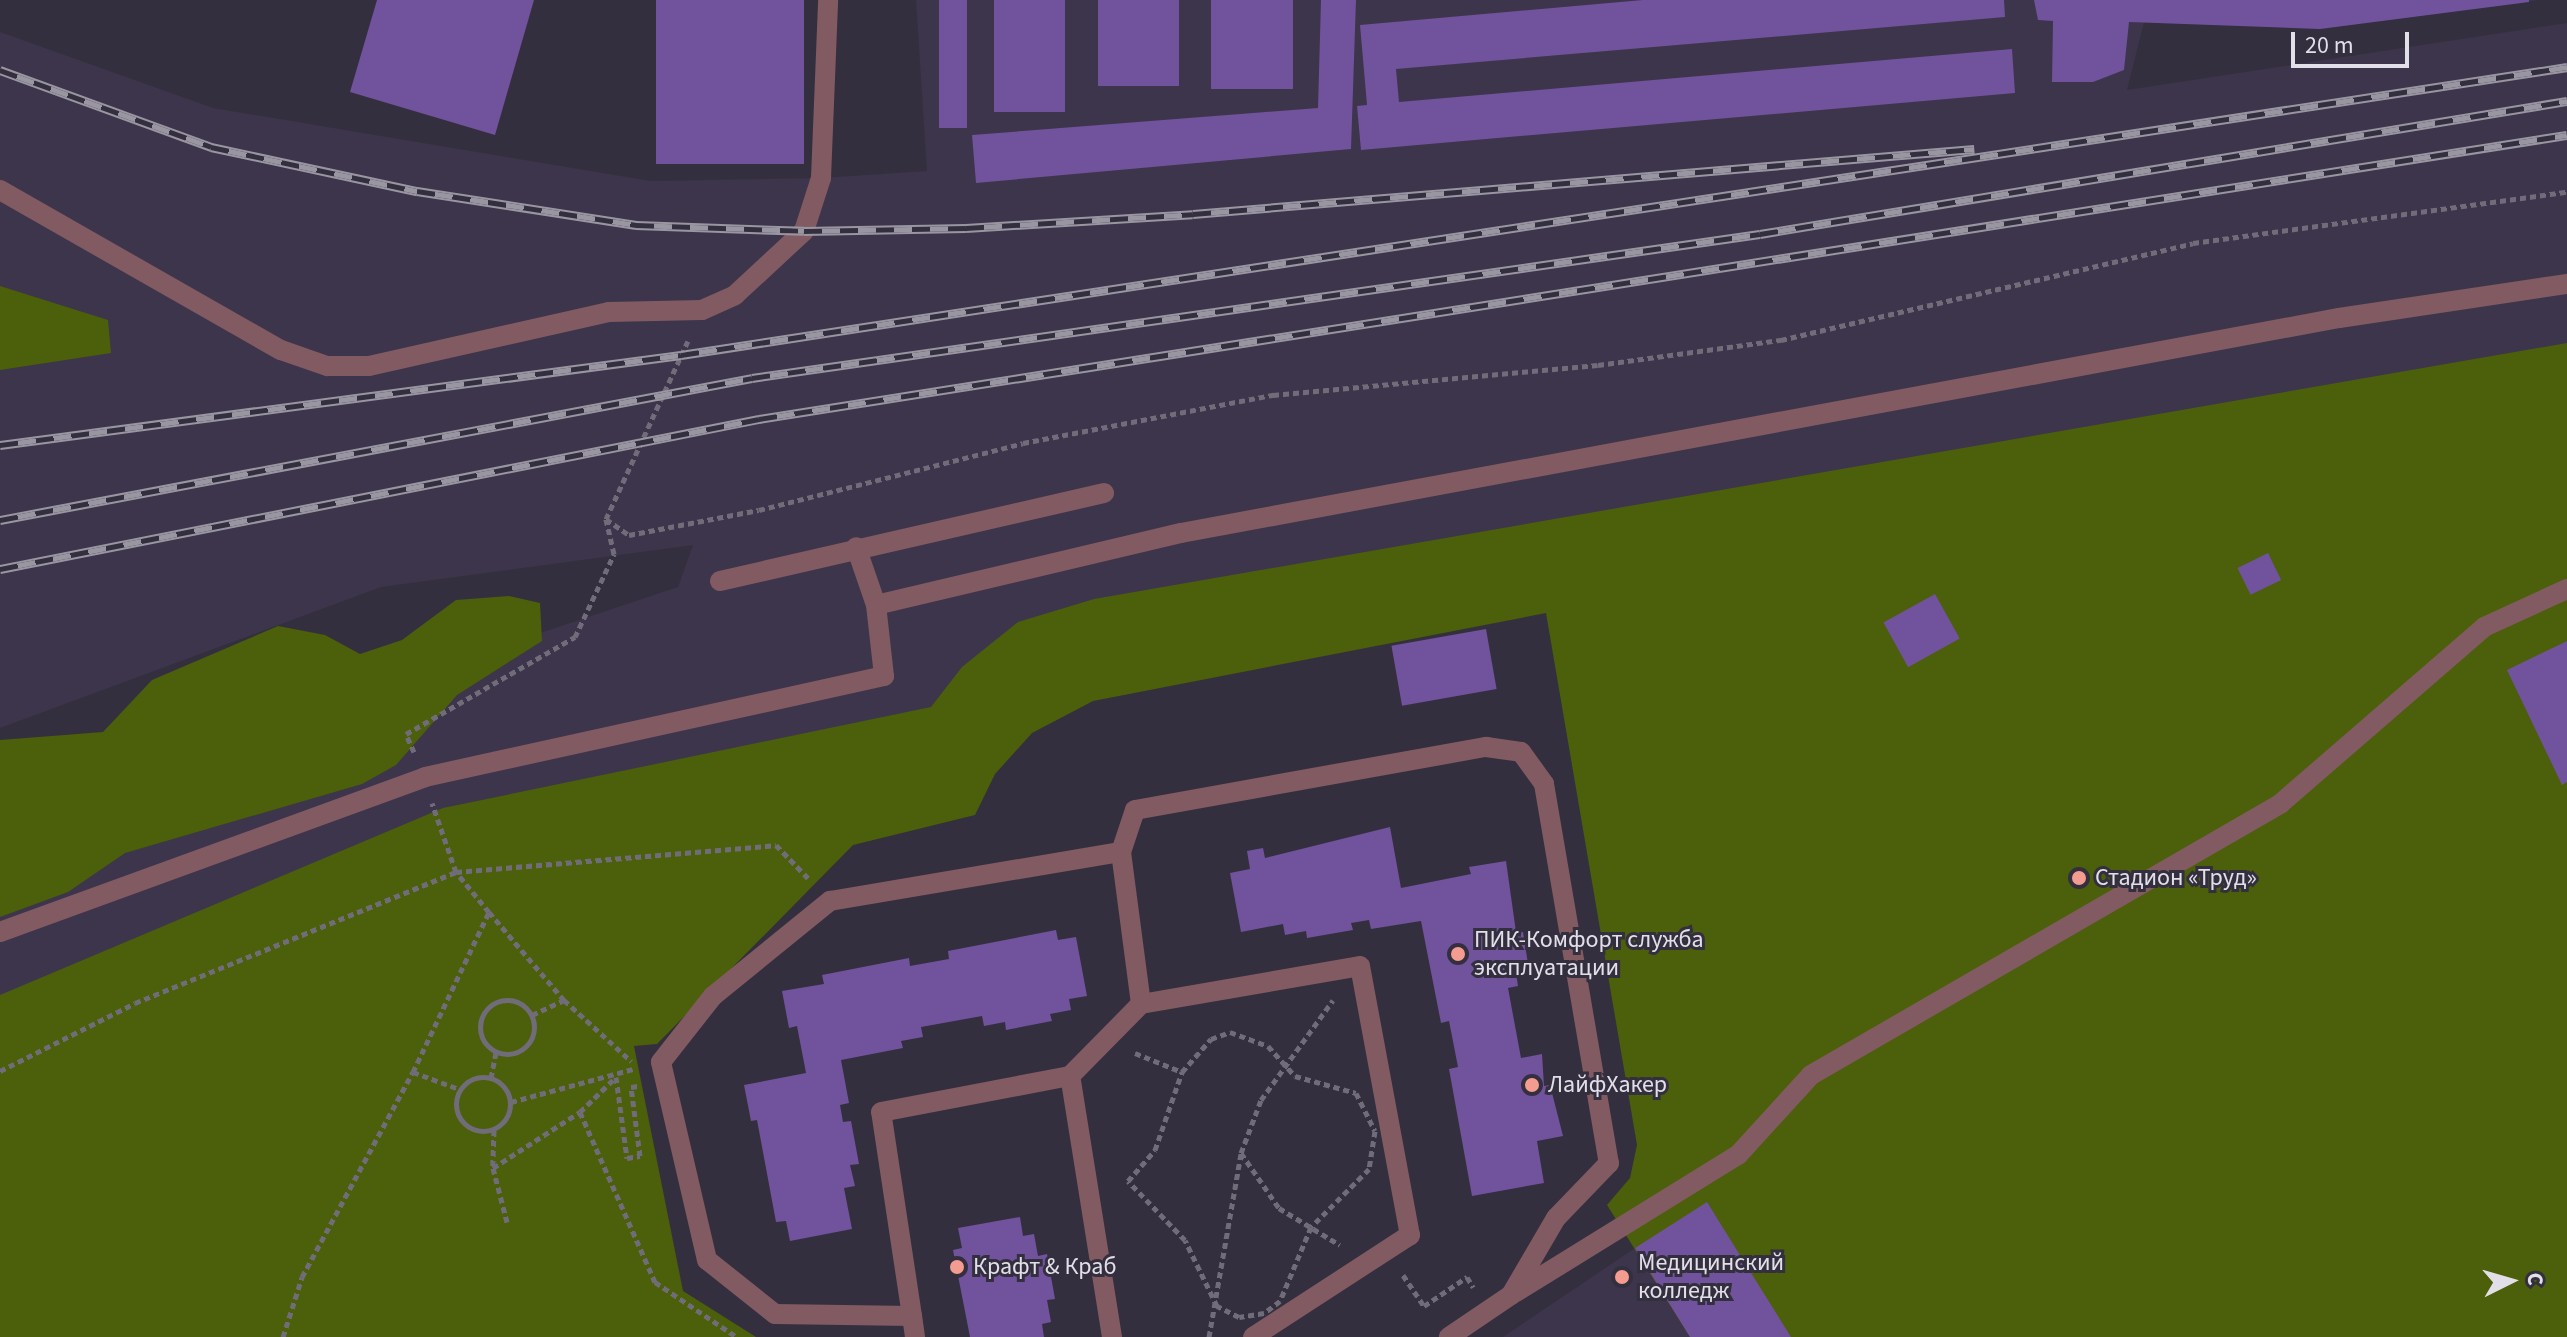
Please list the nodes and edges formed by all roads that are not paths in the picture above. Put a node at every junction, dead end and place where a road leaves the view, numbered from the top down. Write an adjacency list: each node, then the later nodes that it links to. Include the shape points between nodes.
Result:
1 (828, 0): 2 (lane, via 821,178 804,231 735,295 702,310 609,312 369,366 327,366 281,350)
2 (0, 190)
3 (2567, 284): 8 (lane, via 2339,318 1181,533)
4 (1104, 493): 5 (lane)
5 (856, 547): 6 (lane); 8 (lane)
6 (720, 581)
7 (2567, 589): 13 (lane, via 2484,627 2280,804 1811,1075 1738,1155)
8 (876, 605): 10 (lane, via 884,676 425,777)
9 (1121, 852): 11 (lane); 13 (lane, via 1135,810 1486,747 1521,752 1544,784 1609,1163 1556,1218); 14 (lane, via 830,901 713,996 661,1062 707,1260 775,1314)
10 (0, 932)
11 (1141, 1004): 12 (lane); 17 (lane, via 1360,966 1410,1235)
12 (1070, 1076): 14 (lane, via 881,1112); 16 (lane)
13 (1511, 1295): 18 (lane)
14 (912, 1316): 15 (lane)
15 (915, 1337)
16 (1112, 1337)
17 (1253, 1337)
18 (1449, 1337)

